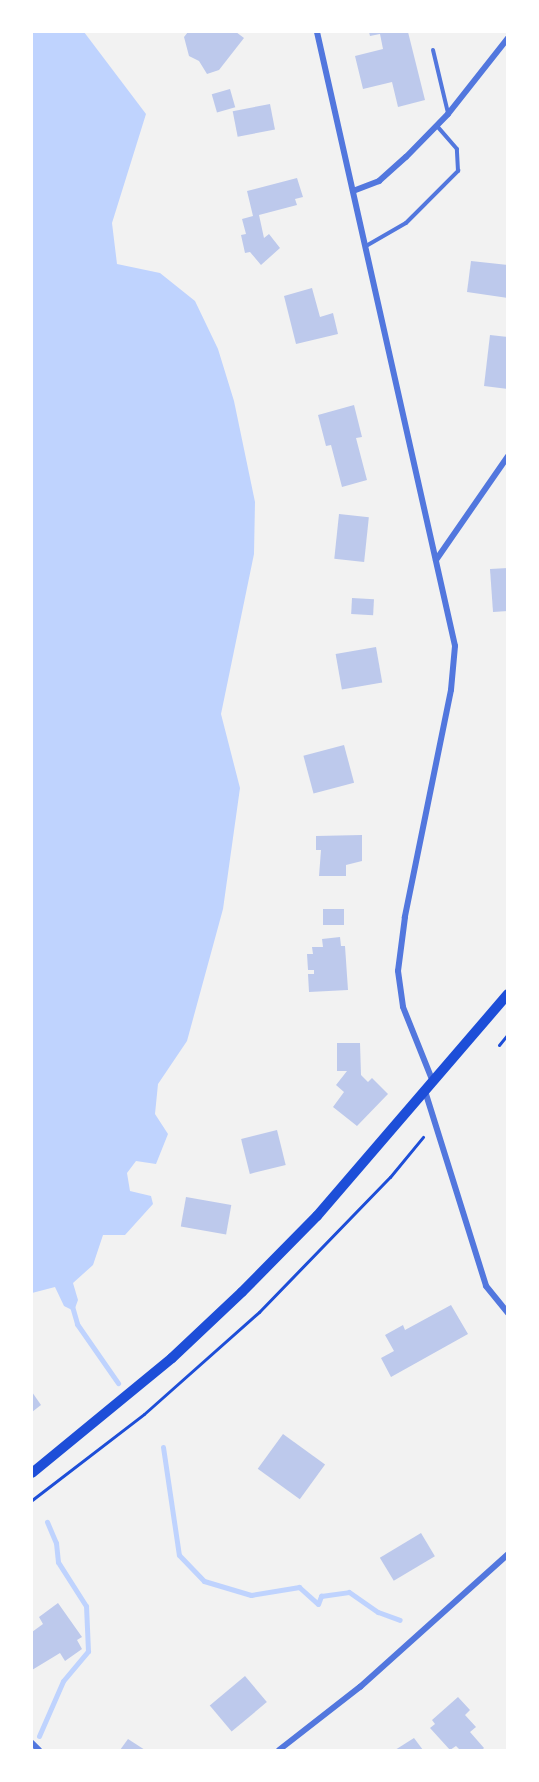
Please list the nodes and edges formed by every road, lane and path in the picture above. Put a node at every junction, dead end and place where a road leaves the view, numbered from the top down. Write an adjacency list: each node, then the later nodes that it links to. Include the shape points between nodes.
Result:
1 (317, 32): 6 (street)
2 (507, 38): 4 (street)
3 (433, 50): 4 (lane)
4 (448, 114): 5 (street)
5 (437, 125): 6 (street, via 379,181); 7 (lane, via 457,149 458,171 406,223)
6 (353, 191): 7 (street)
7 (366, 246): 9 (street)
8 (507, 456): 9 (street)
9 (436, 560): 13 (street, via 455,646 454,672 405,917 398,971 403,1007)
10 (507, 994): 13 (main road)
11 (507, 1034): 12 (path)
12 (499, 1045)
13 (433, 1082): 14 (main road)
14 (425, 1091): 16 (street, via 486,1286); 17 (main road, via 317,1215 242,1292 172,1358)
15 (423, 1137): 18 (path, via 390,1177 259,1312 144,1414)
16 (507, 1313)
17 (32, 1473)
18 (32, 1500)
19 (507, 1554): 22 (street, via 360,1687)
20 (32, 1743): 21 (street)
21 (39, 1750)
22 (279, 1750)

